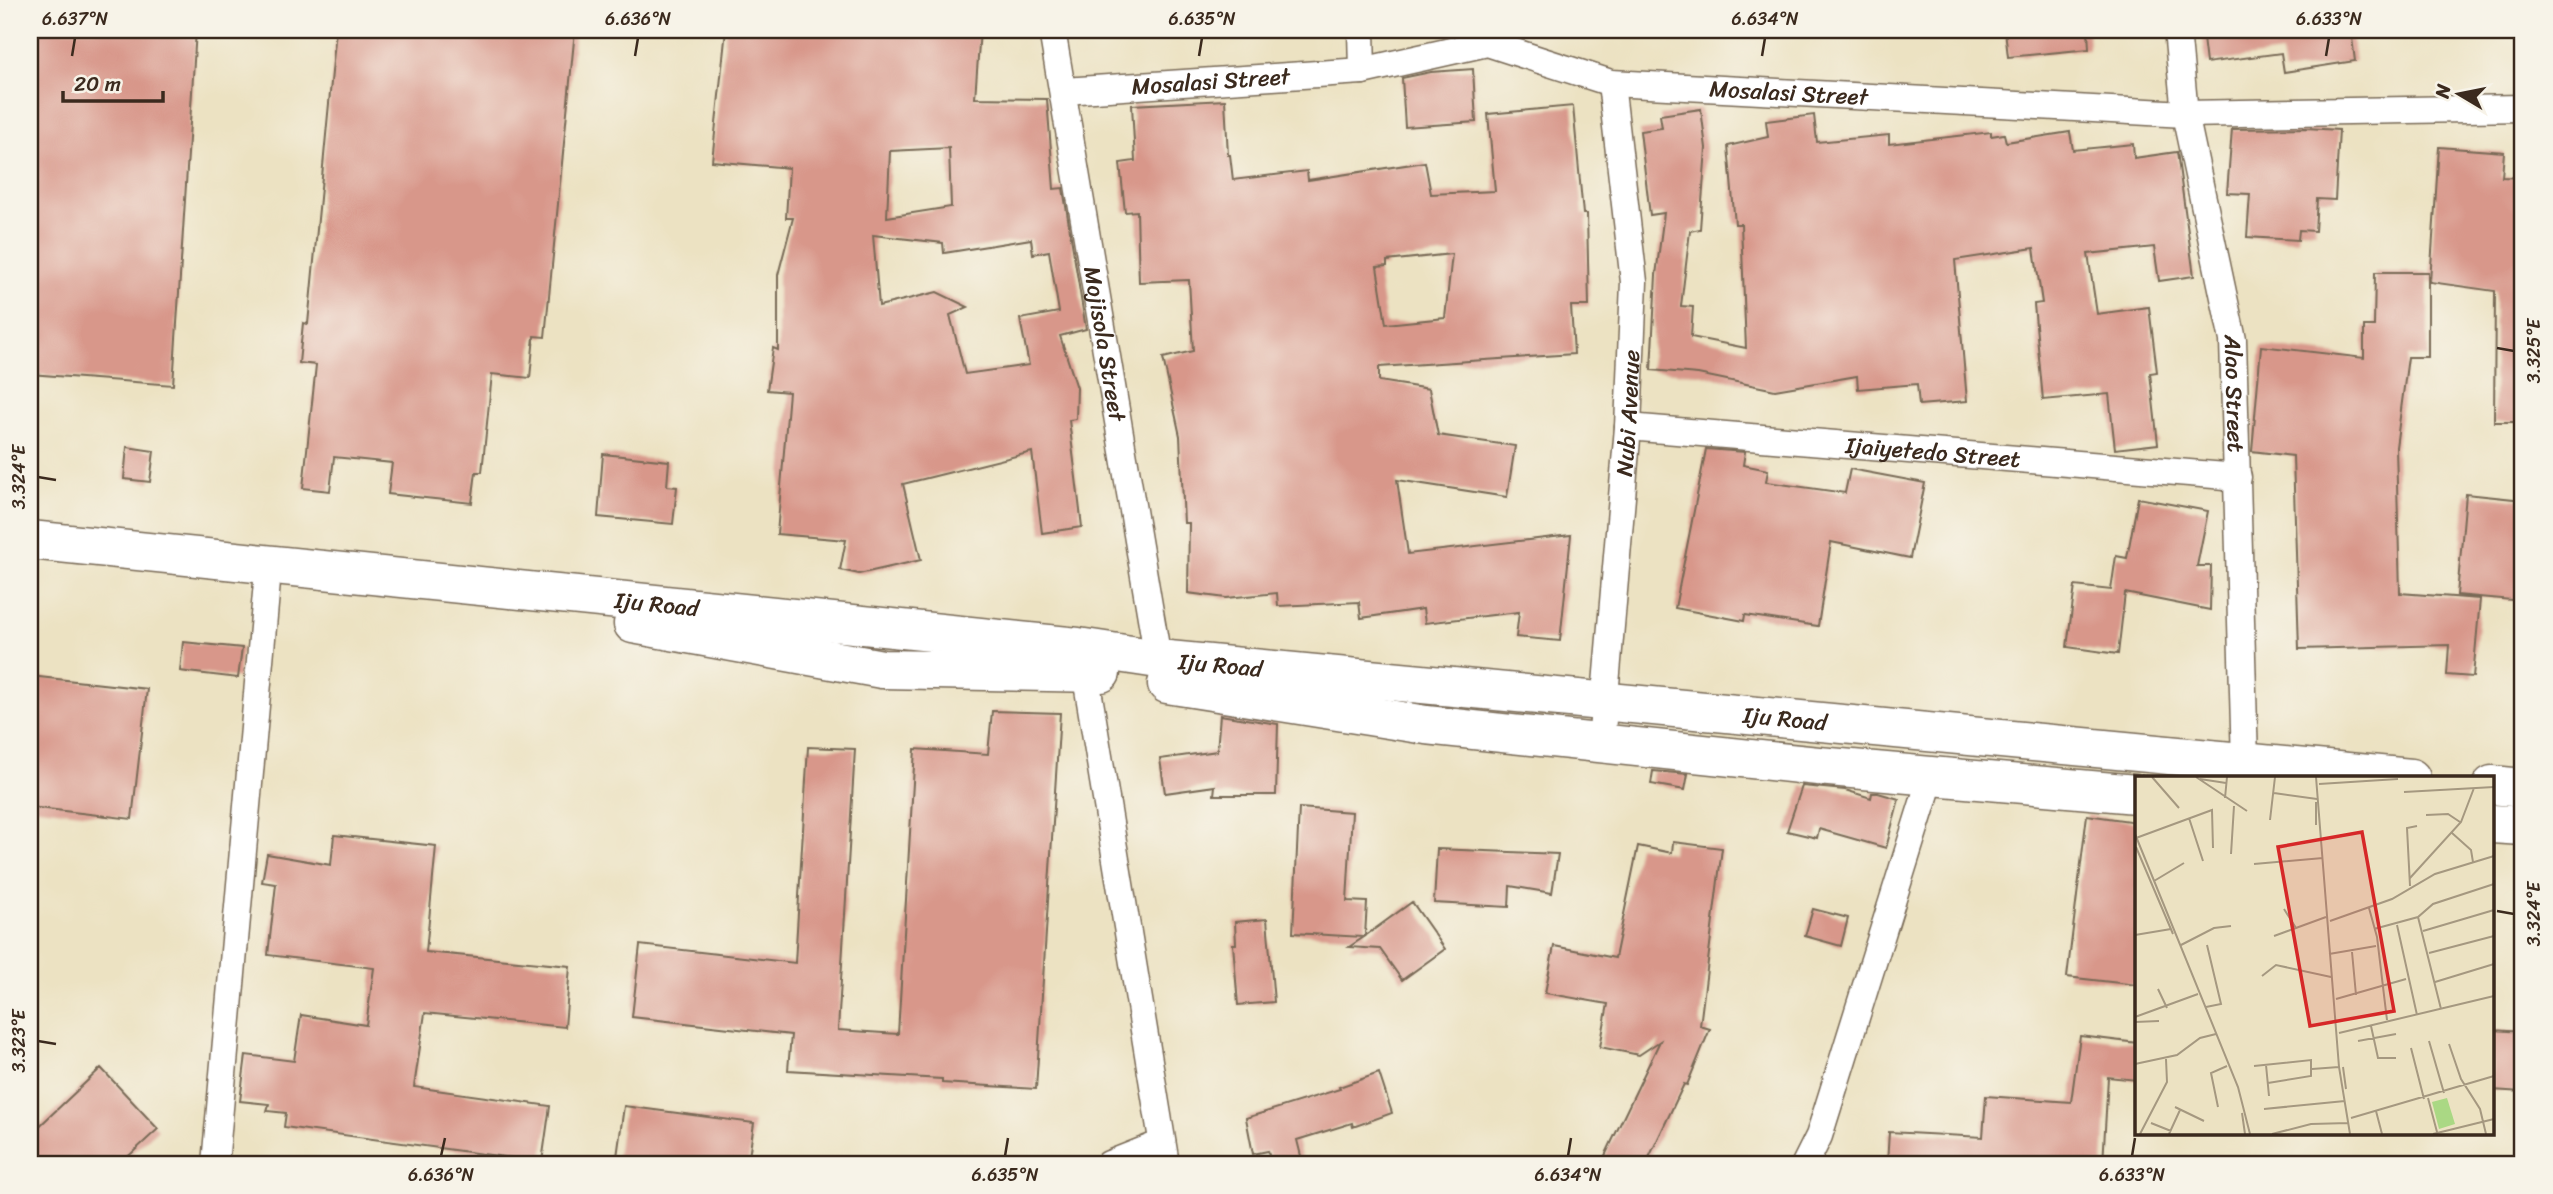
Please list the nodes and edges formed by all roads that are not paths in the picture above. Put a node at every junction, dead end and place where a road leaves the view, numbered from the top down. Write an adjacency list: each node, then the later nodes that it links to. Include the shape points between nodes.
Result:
1 (1052, 30): 6 (street, Mojisola Street)
2 (1361, 30): 4 (street)
3 (2177, 30): 8 (street, Alao Street)
4 (1362, 71): 5 (street, Mosalasi Street, via 1487,43); 6 (street, Mosalasi Street)
5 (1611, 83): 8 (street, Mosalasi Street); 9 (street, Nubi Avenue, via 1634,282)
6 (1063, 91): 14 (street, Mojisola Street)
7 (2523, 108): 8 (street, Mosalasi Street)
8 (2185, 114): 10 (street, Alao Street, via 2234,340)
9 (1628, 427): 10 (street, Ijaiyetedo Street); 16 (street, Nubi Avenue)
10 (2238, 477): 18 (street, Alao Street)
11 (30, 540): 14 (main road, Iju Road, via 1078,647)
12 (30, 558): 13 (main road, Iju Road)
13 (268, 571): 15 (main road, Iju Road, via 632,624 882,669); 27 (street)
14 (1158, 659): 16 (main road, Iju Road)
15 (1085, 671): 17 (main road, Iju Road, via 1426,725); 26 (street)
16 (1605, 702): 17 (street, Nubi Avenue); 18 (main road, Iju Road)
17 (1601, 743): 20 (main road, Iju Road)
18 (2245, 762): 19 (main road, Iju Road)
19 (2390, 776)
20 (1931, 777): 23 (main road, Iju Road); 29 (street, via 1819,1136)
21 (2494, 785): 22 (main road)
22 (2523, 788)
23 (2135, 794)
24 (2494, 824): 25 (main road)
25 (2523, 826)
26 (1164, 1153): 28 (street)
27 (215, 1164)
28 (1109, 1164)
29 (1805, 1164)

